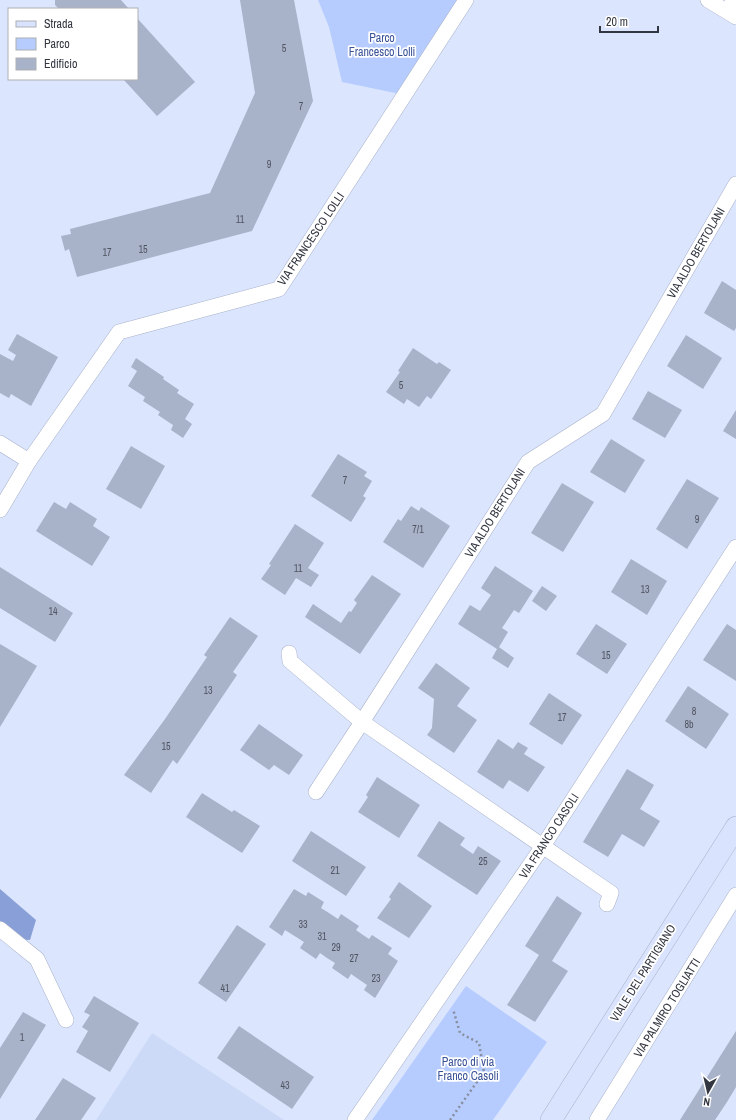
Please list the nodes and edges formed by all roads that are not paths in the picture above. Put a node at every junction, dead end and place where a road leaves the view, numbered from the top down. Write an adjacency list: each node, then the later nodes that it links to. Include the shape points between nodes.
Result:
1 (466, 0): 8 (street, VIA FRANCESCO LOLLI, via 279,289 119,332)
2 (708, 0): 5 (street)
3 (732, 0): 4 (street)
4 (736, 4)
5 (736, 17)
6 (736, 184): 12 (street, VIA ALDO BERTOLANI, via 603,414 528,462)
7 (0, 443): 8 (street)
8 (29, 461): 9 (street, VIA FRANCESCO LOLLI)
9 (0, 510)
10 (736, 547): 15 (street, VIA FRANCO CASOLI)
11 (289, 653): 12 (street, via 290,661)
12 (362, 722): 13 (street, VIA ALDO BERTOLANI); 15 (street)
13 (316, 792)
14 (736, 827): 21 (main road, VIALE DEL PARTIGIANO)
15 (543, 846): 17 (street, via 611,893); 20 (street, VIA FRANCO CASOLI)
16 (736, 895): 22 (street, VIA PALMIRO TOGLIATTI)
17 (607, 904)
18 (0, 929): 19 (street, via 37,959)
19 (66, 1020)
20 (355, 1120)
21 (550, 1120)
22 (597, 1120)

